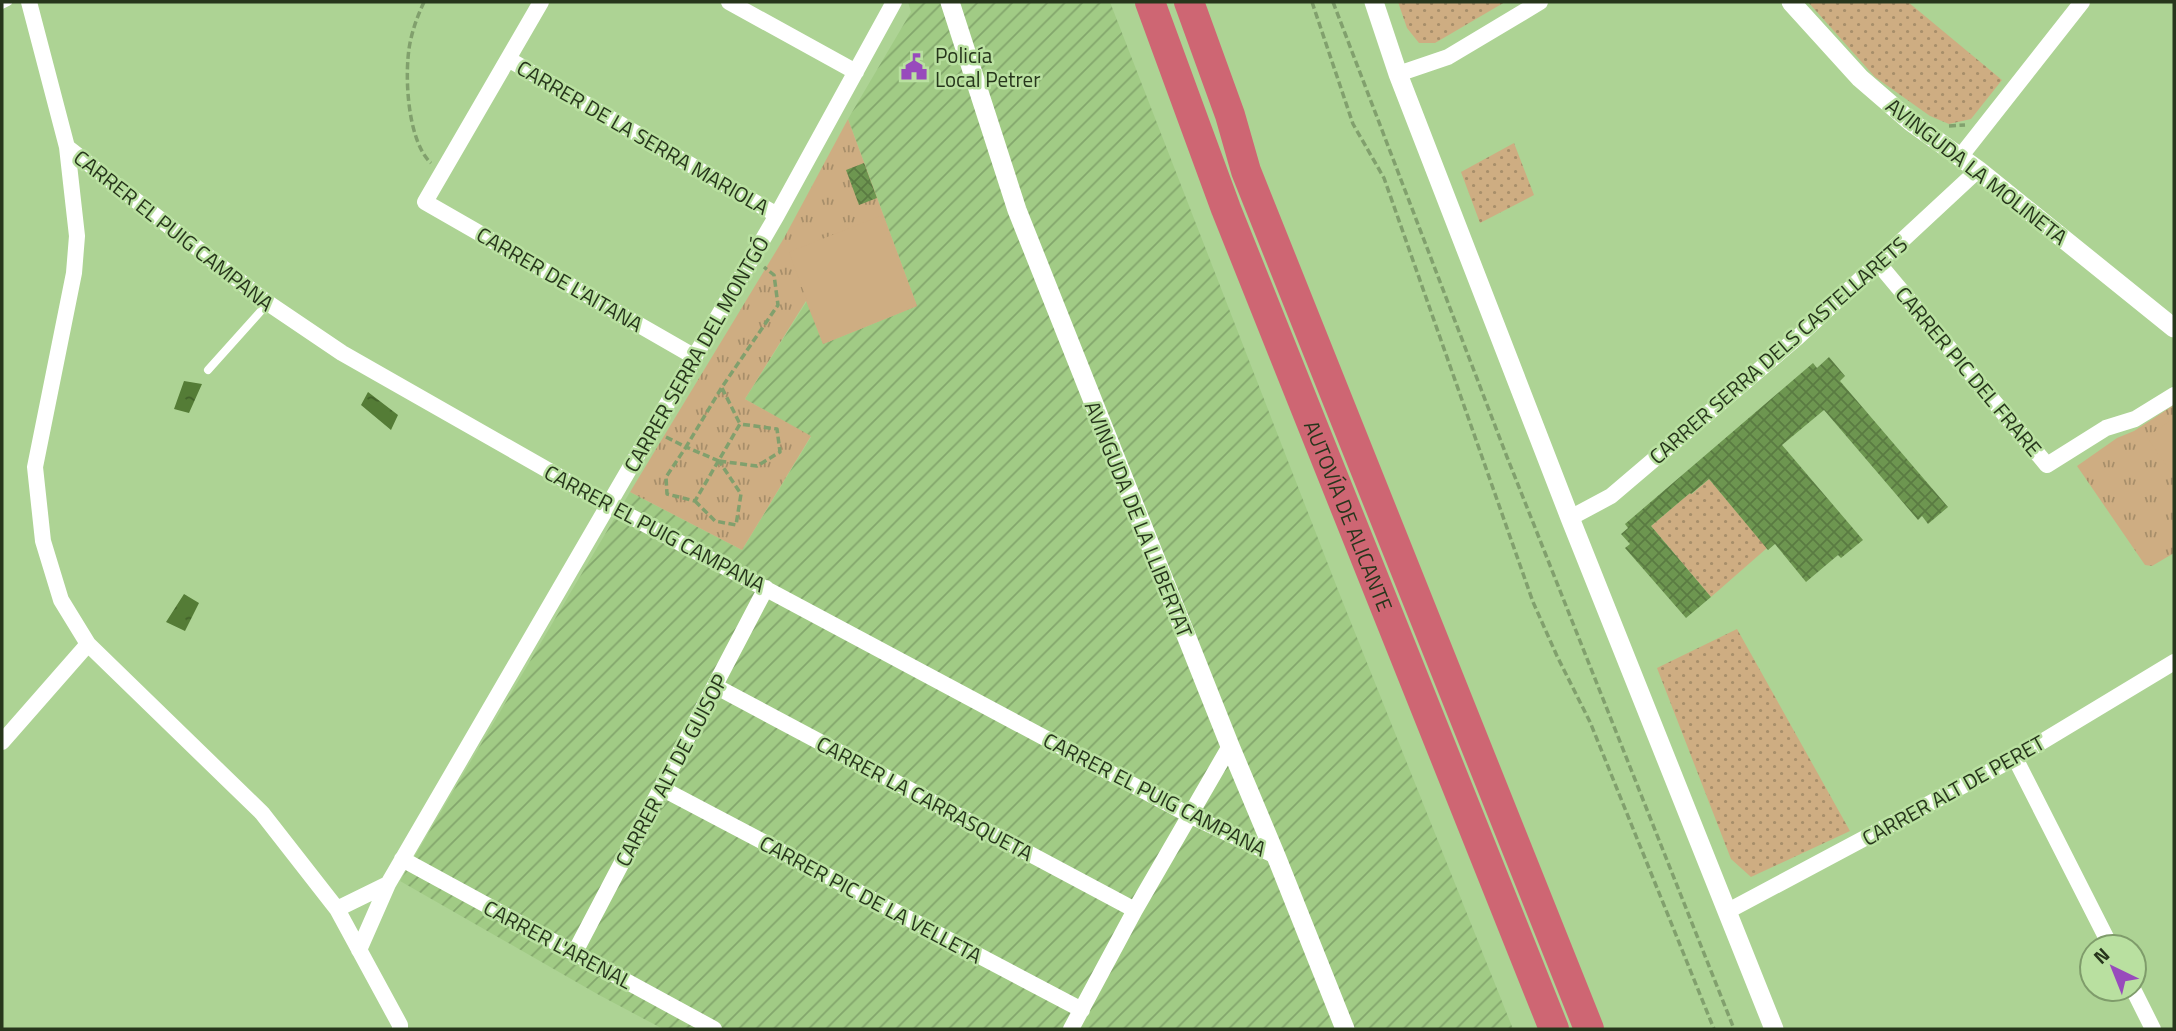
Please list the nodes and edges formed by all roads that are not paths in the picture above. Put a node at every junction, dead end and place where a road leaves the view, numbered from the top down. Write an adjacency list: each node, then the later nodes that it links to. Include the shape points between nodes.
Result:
1 (8, 2): 13 (lane)
2 (29, 2): 17 (street)
3 (541, 2): 14 (street)
4 (729, 2): 15 (street)
5 (894, 2): 15 (street, CARRER SERRA DEL MONTGÓ)
6 (950, 2): 34 (street, AVINGUDA DE LA LLIBERTAT, via 1017,210)
7 (1150, 2): 53 (highway, AUTOVÍA DE ALICANTE, via 1227,209)
8 (1189, 2): 54 (highway, AUTOVÍA DE ALICANTE, via 1246,171)
9 (1374, 2): 16 (street)
10 (1540, 2): 16 (street, via 1448,57)
11 (1791, 2): 18 (street, AVINGUDA LA MOLINETA, via 1860,78)
12 (2082, 2): 18 (street)
13 (2, 5)
14 (508, 59): 20 (street, CARRER DE LA SERRA MARIOLA); 24 (street, CARRER DE L'AITANA, via 425,202)
15 (856, 72): 20 (street, CARRER SERRA DEL MONTGÓ)
16 (1398, 74): 28 (street)
17 (67, 147): 22 (street, CARRER EL PUIG CAMPANA); 30 (street, via 77,236 74,273 35,467 43,541 61,600)
18 (1961, 157): 19 (street, AVINGUDA LA MOLINETA)
19 (1978, 170): 21 (street, CARRER SERRA DELS CASTELLARETS); 23 (street, AVINGUDA LA MOLINETA)
20 (777, 215): 24 (street, CARRER SERRA DEL MONTGÓ)
21 (1878, 263): 26 (street, CARRER PIC DEL FRARE, via 2047,465 2106,428 2135,419); 28 (street, CARRER SERRA DELS CASTELLARETS, via 1611,496)
22 (268, 303): 25 (lane); 27 (street, CARRER EL PUIG CAMPANA, via 342,353)
23 (2174, 328)
24 (695, 357): 27 (street, CARRER SERRA DEL MONTGÓ)
25 (208, 370)
26 (2174, 395)
27 (609, 505): 29 (street, CARRER EL PUIG CAMPANA); 39 (street, CARRER SERRA DEL MONTGÓ)
28 (1570, 518): 43 (street)
29 (766, 588): 32 (street, CARRER ALT DE GUISOP); 37 (street, CARRER EL PUIG CAMPANA)
30 (88, 644): 33 (street); 41 (street, via 262,813)
31 (2174, 663): 35 (street, CARRER ALT DE PERET)
32 (715, 686): 36 (street, CARRER ALT DE GUISOP); 42 (street, CARRER LA CARRASQUETA)
33 (2, 742)
34 (1230, 746): 37 (street); 38 (street, AVINGUDA DE LA LLIBERTAT)
35 (2015, 758): 43 (street, CARRER ALT DE PERET); 44 (street)
36 (661, 788): 46 (street, CARRER ALT DE GUISOP); 48 (street, CARRER PIC DE LA VELLETA)
37 (1189, 815): 38 (street, CARRER EL PUIG CAMPANA); 42 (street)
38 (1276, 856): 52 (street, AVINGUDA DE LA LLIBERTAT)
39 (402, 859): 40 (street, CARRER SERRA DEL MONTGÓ); 46 (street, CARRER L'ARENAL)
40 (388, 884): 41 (street); 45 (street, CARRER SERRA DEL MONTGÓ)
41 (337, 909): 45 (street)
42 (1135, 911): 48 (street)
43 (1728, 911): 55 (street)
44 (2104, 933)
45 (359, 950): 49 (street)
46 (575, 952): 50 (street, CARRER L'ARENAL)
47 (2140, 1003): 56 (street)
48 (1082, 1010): 51 (street)
49 (400, 1029)
50 (714, 1029)
51 (1071, 1029)
52 (1345, 1029)
53 (1554, 1029)
54 (1590, 1029)
55 (1774, 1029)
56 (2153, 1029)

